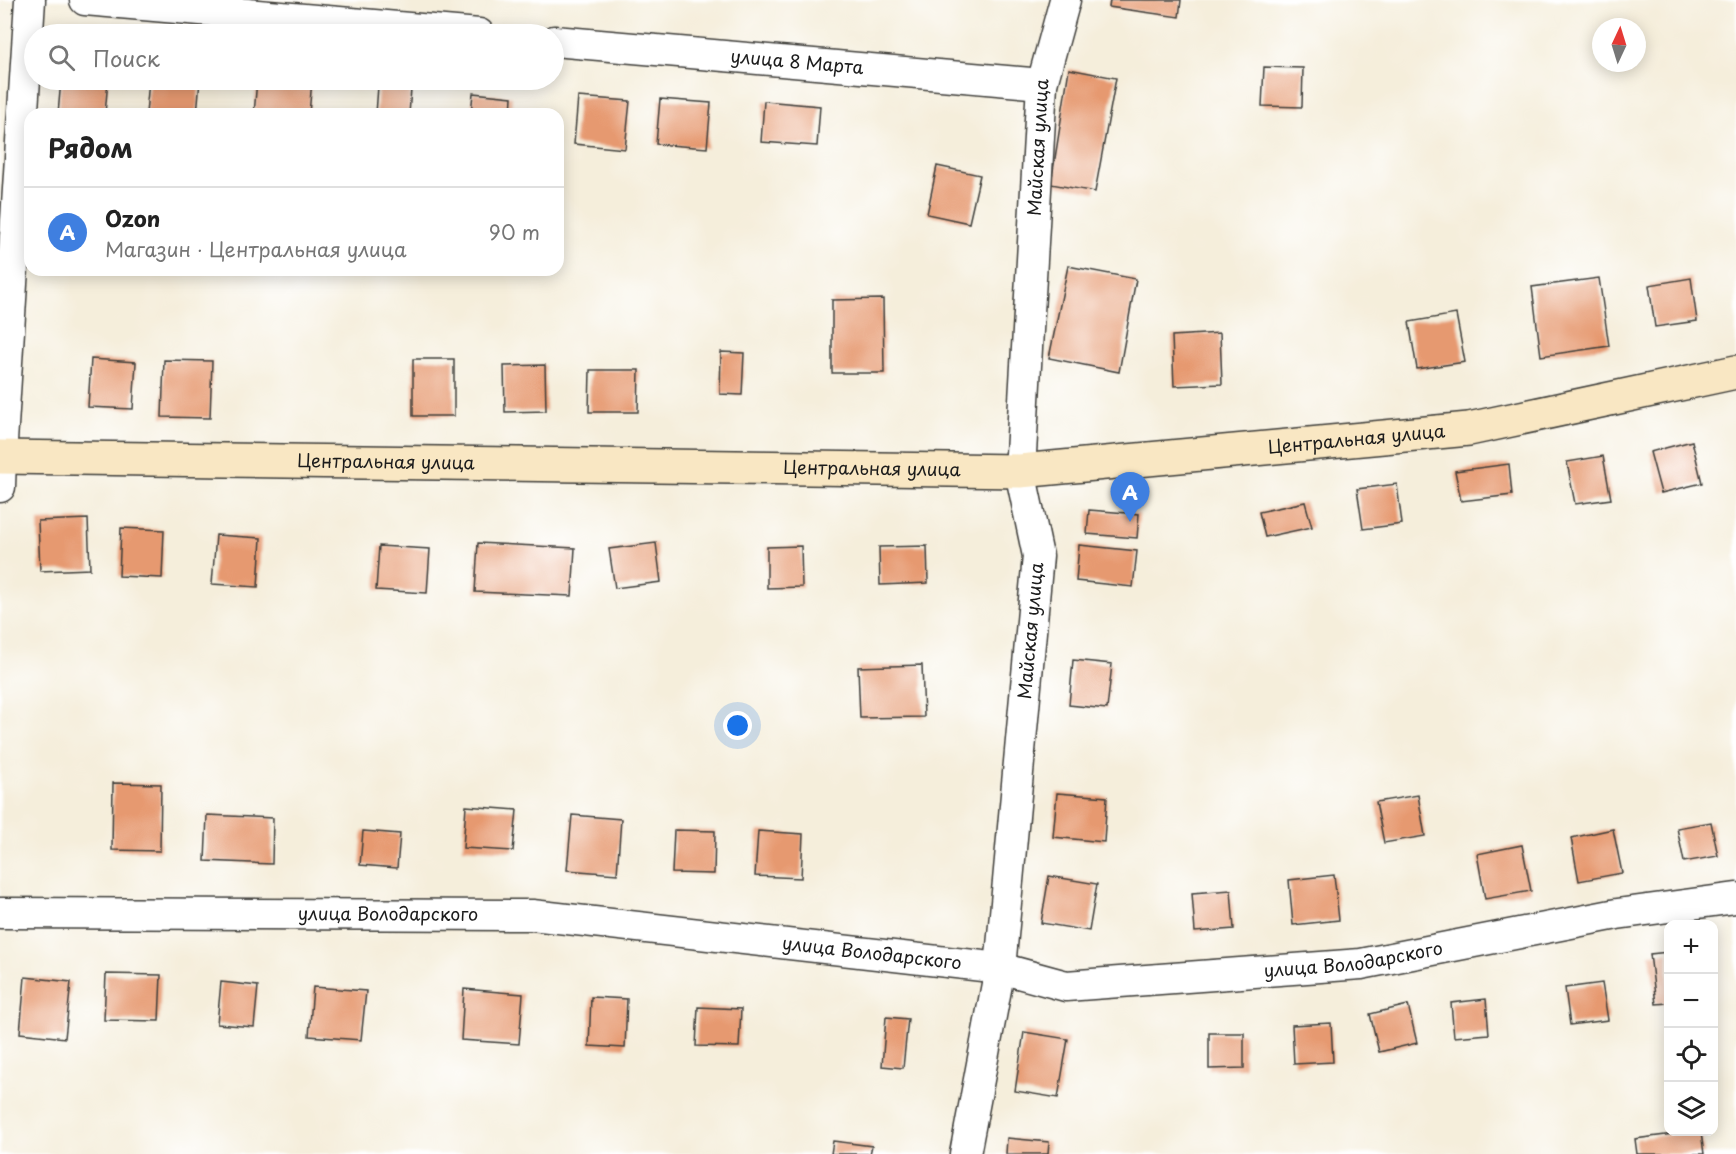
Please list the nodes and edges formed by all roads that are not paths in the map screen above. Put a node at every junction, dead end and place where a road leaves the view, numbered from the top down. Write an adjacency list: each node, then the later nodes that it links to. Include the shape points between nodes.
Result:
1 (30, 0): 4 (street)
2 (85, 0): 5 (street)
3 (1065, 0): 7 (street, Майская улица)
4 (28, 24)
5 (363, 24)
6 (564, 42): 7 (street, улица 8 Марта)
7 (1042, 84): 11 (street, Майская улица)
8 (24, 90): 10 (street)
9 (1736, 372): 11 (main road, Центральная улица, via 1469,429)
10 (0, 457): 11 (main road, Центральная улица); 12 (street)
11 (1020, 471): 15 (street, Майская улица, via 1038,556)
12 (0, 488)
13 (1736, 898): 15 (street, улица Володарского, via 1617,914 1361,964 1066,986)
14 (0, 913): 15 (street, улица Володарского, via 532,915)
15 (1000, 968): 16 (street, Майская улица)
16 (965, 1154)

